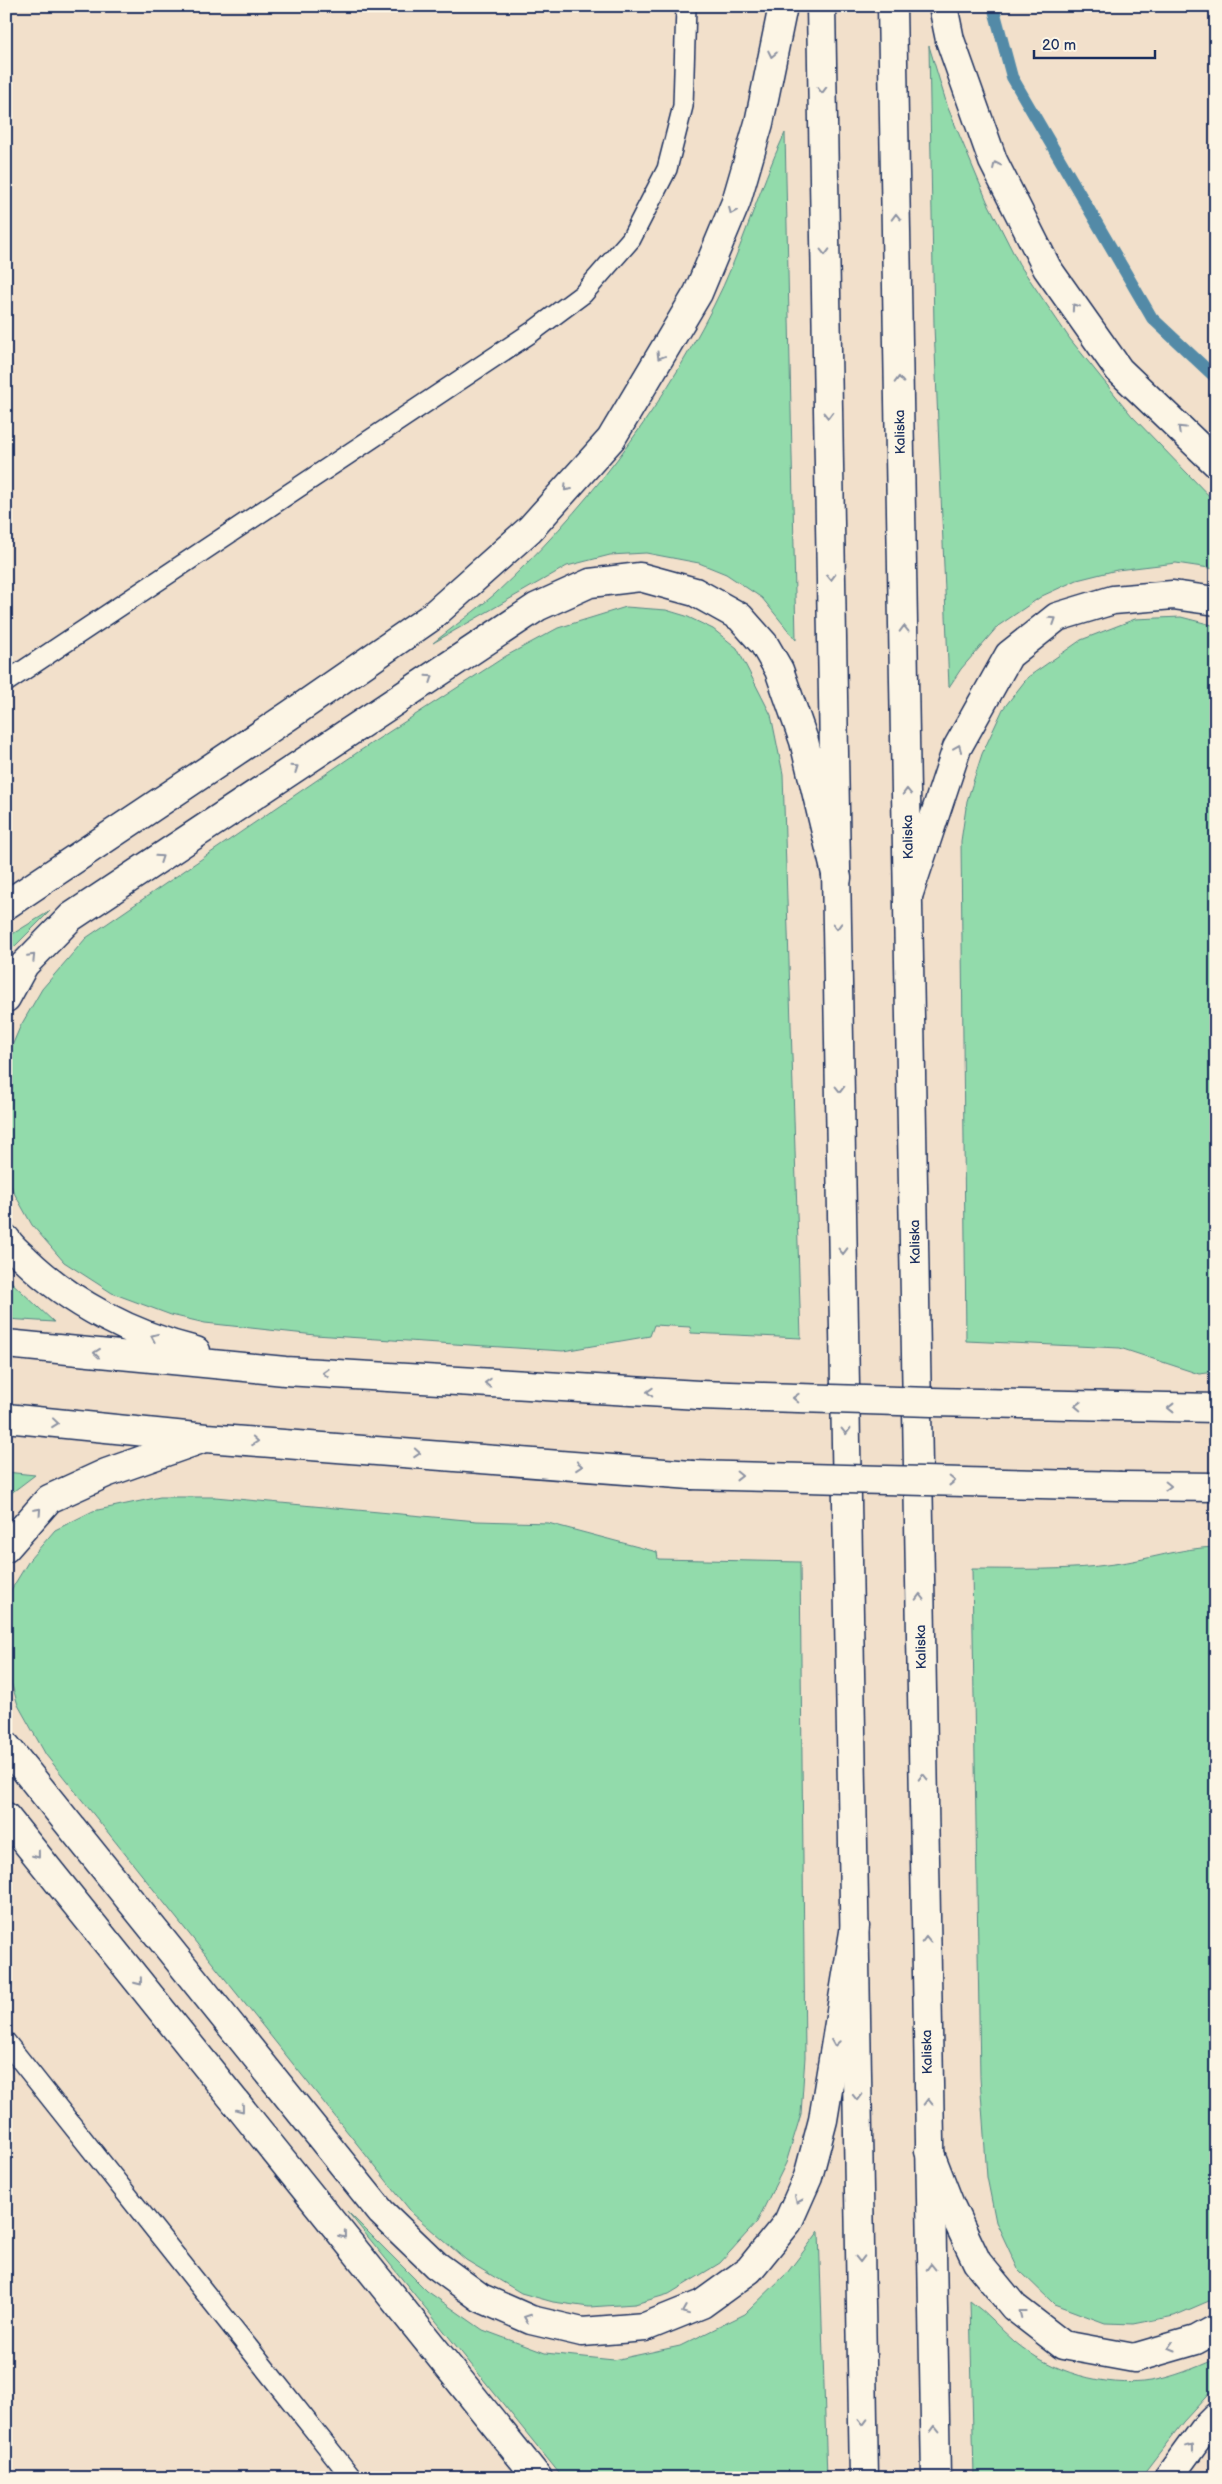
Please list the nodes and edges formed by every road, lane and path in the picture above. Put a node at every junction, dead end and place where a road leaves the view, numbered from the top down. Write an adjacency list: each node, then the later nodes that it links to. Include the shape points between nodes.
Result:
1 (686, 6): 8 (lane, via 683,106 667,169 631,239 583,294 532,332)
2 (782, 6): 11 (main road, one-way to 11, via 758,123 736,202 698,293 611,439 530,529 430,618)
3 (821, 6): 9 (main road, one-way to 9)
4 (892, 6): 10 (main road, Kaliska, one-way to 4)
5 (943, 6): 6 (main road, one-way to 5, via 1119,370 1047,268 994,161 950,40)
6 (1216, 463)
7 (1216, 601): 10 (main road, one-way to 7, via 958,748 1008,655 1056,617 1113,600 1173,595)
8 (6, 682)
9 (837, 878): 12 (main road, one-way to 9, via 24,965 71,917 537,607 590,583 640,577 695,592 740,618 764,644 779,670 804,741); 23 (main road, one-way to 23)
10 (909, 893): 25 (main road, Kaliska, one-way to 10)
11 (6, 905)
12 (6, 998)
13 (6, 1239): 15 (main road, one-way to 13, via 176,1346 92,1311 44,1278)
14 (6, 1344): 15 (main road, one-way to 14)
15 (285, 1371): 16 (main road, one-way to 15, bridge, via 699,1395)
16 (1216, 1408)
17 (6, 1418): 18 (main road, one-way to 18)
18 (206, 1438): 19 (main road, one-way to 19, bridge, via 691,1475); 20 (main road, one-way to 18, via 49,1499 106,1472)
19 (1216, 1487)
20 (6, 1548)
21 (6, 1746): 23 (main road, one-way to 21, via 822,2120 808,2177 788,2222 749,2270 702,2304 645,2327 582,2332 531,2320 481,2298 436,2265 381,2212)
22 (6, 1818): 29 (main road, one-way to 29)
23 (854, 1926): 30 (main road, one-way to 30)
24 (6, 2042): 28 (lane)
25 (929, 2151): 26 (main road, one-way to 25, via 1196,2340 1134,2358 1063,2345 1014,2307 977,2262); 31 (main road, Kaliska, one-way to 25)
26 (1216, 2328)
27 (1216, 2417): 32 (main road, one-way to 27)
28 (352, 2478)
29 (538, 2478)
30 (864, 2478)
31 (936, 2478)
32 (1168, 2478)

